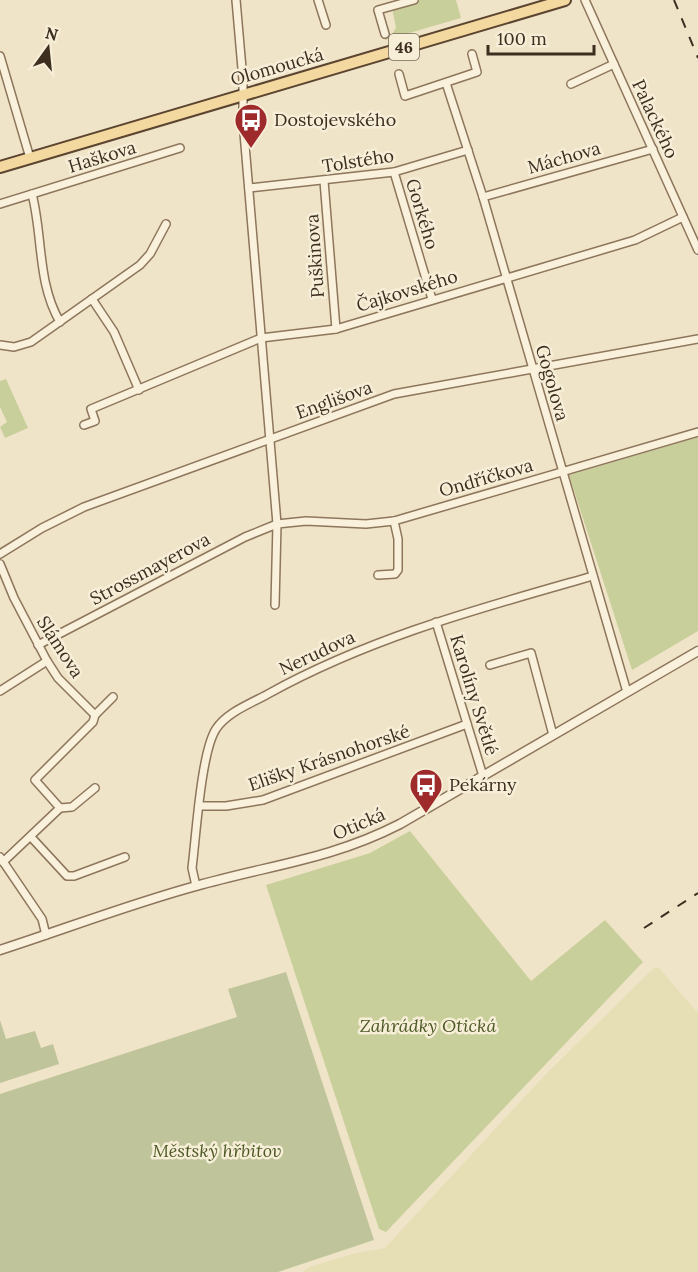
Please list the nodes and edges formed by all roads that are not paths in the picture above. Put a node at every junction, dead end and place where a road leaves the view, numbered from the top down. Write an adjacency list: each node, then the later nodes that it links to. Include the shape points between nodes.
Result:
1 (236, 0): 14 (street)
2 (318, 0): 6 (street)
3 (414, 0): 7 (street, via 378,10)
4 (565, 0): 14 (main road, Olomoucká / 46)
5 (585, 0): 10 (street, Palackého)
6 (326, 25)
7 (385, 34)
8 (472, 54): 12 (street, via 477,72)
9 (0, 56): 18 (street)
10 (614, 64): 13 (street); 16 (street, Palackého)
11 (399, 74): 12 (street, via 405,96)
12 (447, 83): 17 (street, Gogolova)
13 (571, 84)
14 (243, 93): 18 (main road, Olomoucká / 46); 22 (street)
15 (180, 148): 23 (street, Haškova)
16 (653, 149): 24 (street, Máchova); 26 (street, Palackého)
17 (468, 150): 20 (street, Tolstého); 24 (street, Gogolova)
18 (30, 158): 19 (main road, Olomoucká / 46)
19 (0, 167)
20 (394, 172): 21 (street, Tolstého); 31 (street, Gorkého)
21 (324, 182): 22 (street, Tolstého); 33 (street, Puškinova)
22 (249, 188): 34 (street)
23 (32, 194): 25 (street, Haškova); 32 (street, via 39,254)
24 (483, 197): 29 (street, Gogolova)
25 (0, 204)
26 (683, 218): 28 (street, Palackého); 29 (street, Čajkovského, via 635,240)
27 (166, 224): 30 (street, via 140,265)
28 (698, 250)
29 (505, 278): 31 (street, Čajkovského); 37 (street, Gogolova)
30 (92, 299): 32 (street); 38 (street, via 114,332)
31 (432, 299): 33 (street, Čajkovského)
32 (60, 322): 36 (street, via 24,344)
33 (336, 328): 34 (street, Čajkovského)
34 (261, 338): 38 (street, Čajkovského); 41 (street)
35 (698, 339): 37 (street, Englišova)
36 (0, 345)
37 (532, 368): 41 (street, Englišova, via 394,394); 42 (street, Gogolova)
38 (139, 390): 39 (street, Čajkovského, via 91,409 95,421)
39 (84, 425)
40 (698, 432): 42 (street, Ondříčkova)
41 (270, 439): 44 (street); 45 (street, Englišova, via 84,507)
42 (562, 472): 43 (street, Ondříčkova); 48 (street, Gogolova)
43 (394, 521): 44 (street, Ondříčkova); 47 (street, via 398,570 395,574)
44 (277, 524): 49 (street); 51 (street, Strossmayerova, via 244,537)
45 (0, 554)
46 (0, 564): 51 (street, Slámova)
47 (378, 575)
48 (593, 576): 50 (street, Nerudova); 56 (street, Gogolova)
49 (274, 605)
50 (436, 622): 59 (street, Karolíny Světlé); 63 (street, Nerudova, via 312,670 235,712 216,729 207,755)
51 (38, 645): 53 (street, Slámova)
52 (698, 651): 56 (street, Otická)
53 (47, 661): 55 (street); 58 (street, Slámova)
54 (490, 665): 60 (street, via 531,653)
55 (0, 691)
56 (627, 692): 60 (street, Otická)
57 (113, 697): 58 (street)
58 (95, 716): 64 (street, via 35,780)
59 (467, 724): 61 (street, Karolíny Světlé); 63 (street, Elišky Krásnohorské, via 274,796 226,806)
60 (553, 735): 61 (street, Otická)
61 (483, 776): 68 (street, Otická, via 355,846)
62 (95, 788): 64 (street, via 72,807)
63 (199, 806): 68 (street, Nerudova, via 192,868)
64 (60, 808): 65 (street)
65 (31, 837): 66 (street, via 68,876); 67 (street)
66 (125, 857)
67 (2, 860): 69 (street, via 42,919)
68 (196, 886): 69 (street, Otická)
69 (46, 935): 70 (street, Otická)
70 (0, 950)

